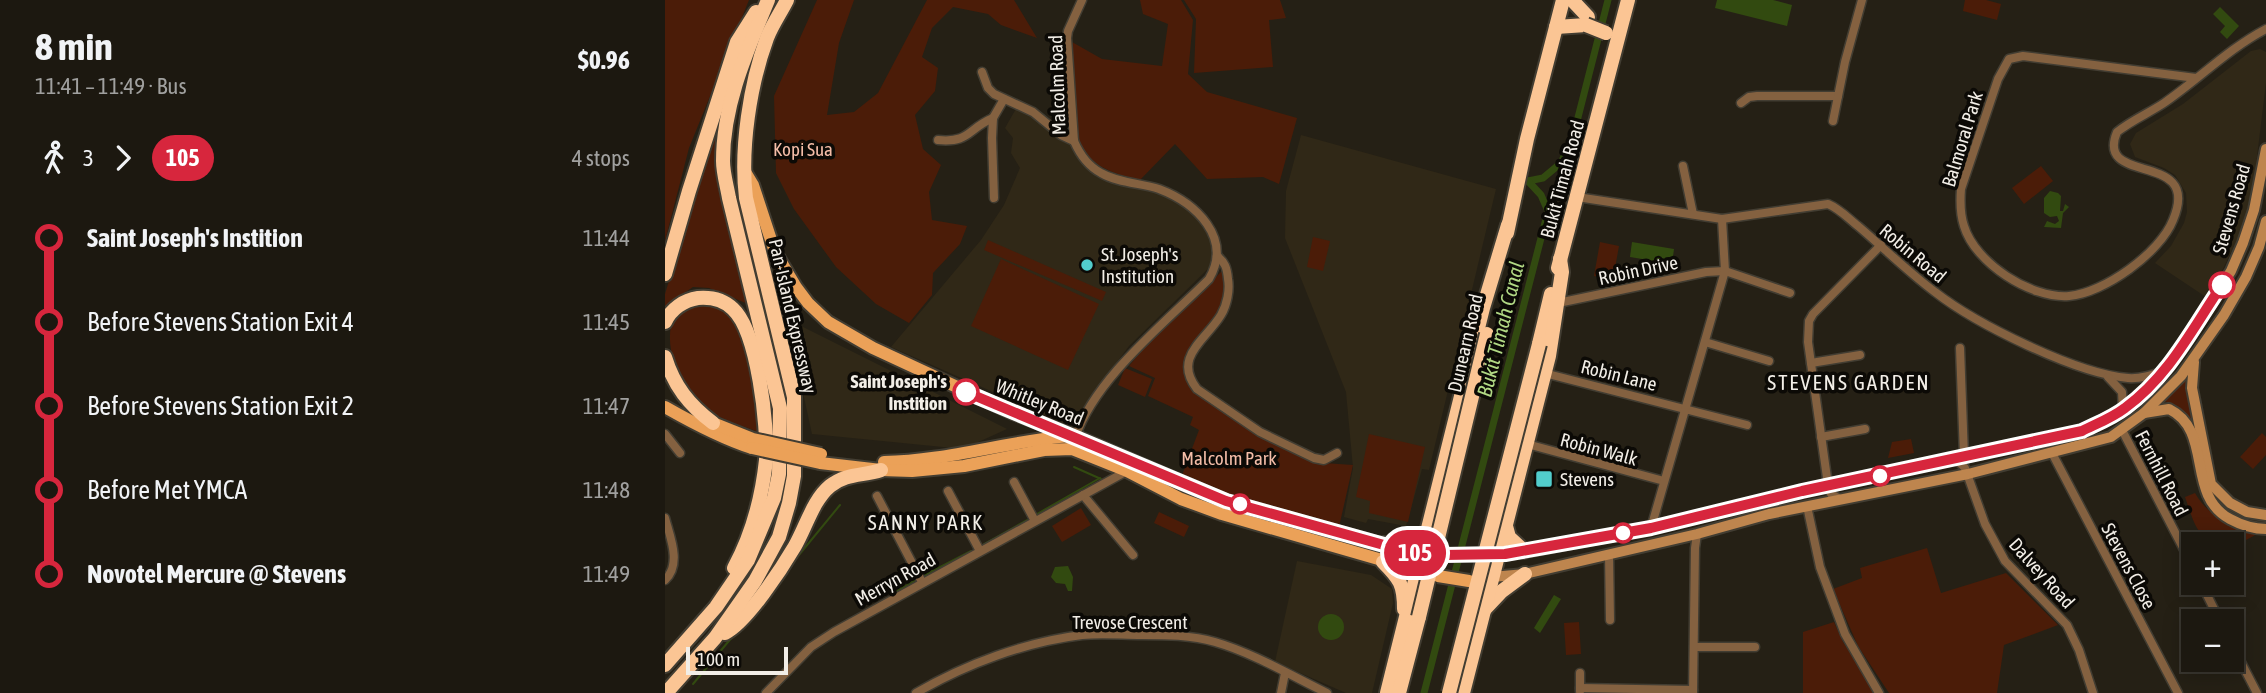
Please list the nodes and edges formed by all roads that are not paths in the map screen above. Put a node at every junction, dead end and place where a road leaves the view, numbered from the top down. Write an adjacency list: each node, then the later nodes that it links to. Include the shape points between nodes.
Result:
1 (765, 0): 37 (highway, via 737,42); 106 (highway, Pan-Island Expressway, via 733,96 723,163 780,408 780,463 762,529 739,576)
2 (787, 0): 25 (highway, Pan-Island Expressway, via 767,37 748,111)
3 (1082, 0): 22 (street, Malcolm Road, via 1067,34)
4 (1563, 0): 9 (highway, Dunearn Road)
5 (1572, 0): 8 (highway)
6 (1862, 0): 16 (street)
7 (1627, 6): 10 (highway); 13 (highway, Bukit Timah Road)
8 (1587, 21): 9 (highway); 10 (highway, bridge)
9 (1556, 27): 31 (highway, Dunearn Road)
10 (1607, 27): 13 (highway)
11 (2266, 30): 12 (street, Balmoral Park)
12 (2262, 36): 15 (street, Balmoral Park, via 2239,44)
13 (1614, 55): 26 (highway, Bukit Timah Road)
14 (982, 72): 17 (street, via 988,88)
15 (2196, 78): 15 (street, Balmoral Park, via 2125,125 2115,138 2117,152 2126,163 2172,181 2179,197 2172,223 2145,256 2084,293 2062,296 2004,275 1983,257 1964,228 1961,189 2009,59 2023,56)
16 (1838, 96): 18 (street, via 1757,96); 20 (street)
17 (1004, 99): 19 (street); 22 (street, via 1033,112)
18 (1741, 103)
19 (993, 118): 21 (street, via 964,139); 27 (street)
20 (1833, 121)
21 (938, 140)
22 (1074, 141): 34 (street, Malcolm Road, via 1090,166 1102,174 1176,196 1199,212 1215,238)
23 (2266, 149): 48 (main road, Stevens Road, via 2254,210 2231,271)
24 (1683, 166): 28 (street)
25 (744, 170): 63 (main road, Whitley Road, via 775,252 808,303 828,322 901,362); 110 (highway, Pan-Island Expressway, via 746,198 794,397 795,466 779,537 755,582)
26 (1577, 197): 28 (street, Robin Road); 35 (highway, Bukit Timah Road)
27 (994, 198)
28 (1693, 214): 29 (street, Robin Road)
29 (1722, 219): 32 (street, Robin Road, via 1828,204); 36 (street)
30 (2266, 222): 33 (main road, Stevens Road)
31 (1508, 225): 90 (highway); 125 (highway, Dunearn Road, bridge, via 1487,334)
32 (1881, 245): 47 (street, via 1811,318); 50 (street, Robin Road, via 1934,292 1977,321)
33 (2263, 248): 44 (main road, Stevens Road)
34 (1217, 256): 63 (street, via 1209,279 1128,358 1095,400); 67 (street, Malcolm Road, via 1227,267 1227,300 1222,314 1192,351 1189,379 1259,432 1314,458 1324,460)
35 (1560, 259): 39 (highway); 126 (highway, Bukit Timah Road, bridge)
36 (1725, 271): 38 (street); 39 (street, Robin Drive); 41 (street)
37 (665, 274)
38 (1790, 293)
39 (1558, 303): 49 (highway)
40 (665, 322): 106 (highway, via 689,300 723,302 742,321 756,363 766,435 761,493 757,514)
41 (1705, 342): 46 (street); 53 (street)
42 (1960, 348): 69 (street)
43 (1860, 355): 47 (street)
44 (2196, 356): 55 (main road, Stevens Road); 84 (main road, via 2192,388 2211,484 2230,503)
45 (665, 357): 57 (highway, via 683,395)
46 (1769, 361)
47 (1811, 363): 61 (street)
48 (2166, 370): 50 (street, Robin Road, via 2130,379); 54 (main road, Stevens Road)
49 (1544, 373): 53 (street, Robin Lane); 65 (highway)
50 (2106, 376): 54 (street, via 2122,392)
51 (665, 382): 56 (highway)
52 (665, 407): 56 (main road)
53 (1686, 408): 58 (street, Robin Lane); 74 (street)
54 (2123, 410): 69 (main road, Stevens Road, via 2082,431)
55 (2144, 413): 60 (main road, Stevens Road); 89 (main road, via 2169,409 2183,419 2191,428 2203,486 2211,502 2242,526)
56 (694, 421): 64 (main road, via 710,432)
57 (713, 423): 64 (main road)
58 (1747, 425)
59 (1865, 429): 61 (street)
60 (2122, 430): 68 (main road, Stevens Road); 93 (street, Fernhill Road)
61 (1821, 437): 76 (street)
62 (666, 439): 66 (street)
63 (1074, 442): 70 (main road, via 993,447 912,462); 71 (main road, via 964,466); 72 (main road, Whitley Road); 92 (main road, Whitley Road, via 1226,501)
64 (753, 443): 70 (main road, bridge)
65 (1527, 444): 74 (street, Robin Walk); 87 (highway)
66 (680, 453)
67 (1338, 453)
68 (2052, 453): 73 (main road, Stevens Road); 130 (street, Stevens Close)
69 (1959, 457): 73 (street); 76 (main road, Stevens Road)
70 (820, 458): 71 (main road)
71 (881, 470): 110 (highway, via 848,475 828,488 756,602 732,629)
72 (1127, 471): 79 (street, Merryn Road); 100 (main road, Whitley Road, via 1202,508)
73 (1968, 474): 81 (main road, Stevens Road); 129 (street, Dalvey Road, via 1997,548 2067,625)
74 (1664, 481): 88 (street)
75 (1014, 482): 86 (street)
76 (1828, 485): 78 (main road, Stevens Road); 81 (street, via 1831,495)
77 (948, 491): 94 (street)
78 (1802, 491): 82 (main road, via 1814,492); 88 (main road, Stevens Road)
79 (1083, 495): 86 (street, Merryn Road); 99 (street)
80 (877, 496): 105 (street)
81 (1840, 499): 82 (main road, Stevens Road)
82 (1820, 503): 83 (main road, Stevens Road)
83 (1807, 506): 91 (main road, Stevens Road); 128 (street, via 1820,567 1845,634)
84 (2266, 515)
85 (665, 519): 104 (street, via 674,564)
86 (1035, 521): 94 (street, Merryn Road)
87 (1506, 526): 95 (highway, via 1513,542); 97 (highway)
88 (1651, 528): 95 (main road, Stevens Road)
89 (2266, 529)
90 (1429, 531): 92 (highway, via 1408,545); 96 (highway)
91 (1697, 534): 98 (main road, Stevens Road); 111 (street)
92 (1383, 544): 96 (main road, Whitley Road)
93 (2181, 544)
94 (980, 551): 105 (street, Merryn Road)
95 (1524, 551): 97 (main road, Stevens Road)
96 (1422, 554): 97 (main road, Whitley Road); 101 (highway)
97 (1498, 554): 103 (highway)
98 (1609, 554): 102 (main road, Stevens Road); 108 (street)
99 (1133, 555)
100 (1383, 562): 101 (main road, Whitley Road); 109 (highway, via 1402,585)
101 (1418, 570): 103 (main road, Whitley Road, bridge, via 1469,581); 109 (highway)
102 (1525, 574): 103 (main road, Stevens Road); 107 (highway)
103 (1492, 578): 107 (highway)
104 (665, 580)
105 (922, 582): 120 (street, Merryn Road, via 811,646)
106 (716, 607): 113 (highway, Pan-Island Expressway)
107 (1482, 612): 127 (highway)
108 (1610, 620)
109 (1403, 635): 124 (highway)
110 (715, 638): 119 (highway, Pan-Island Expressway)
111 (1694, 647): 112 (street); 118 (street)
112 (1755, 647)
113 (665, 665)
114 (2244, 668): 131 (street)
115 (1285, 673): 121 (street, Trevose Crescent, via 1204,639 1083,635 986,660); 122 (street); 123 (street, Trevose Crescent)
116 (1580, 673): 117 (street)
117 (1580, 690): 118 (street)
118 (1693, 691)
119 (666, 693)
120 (766, 693)
121 (916, 693)
122 (1282, 693)
123 (1327, 693)
124 (1387, 693)
125 (1399, 693)
126 (1449, 693)
127 (1462, 693)
128 (1879, 693)
129 (2093, 693)
130 (2178, 693)
131 (2257, 693)

